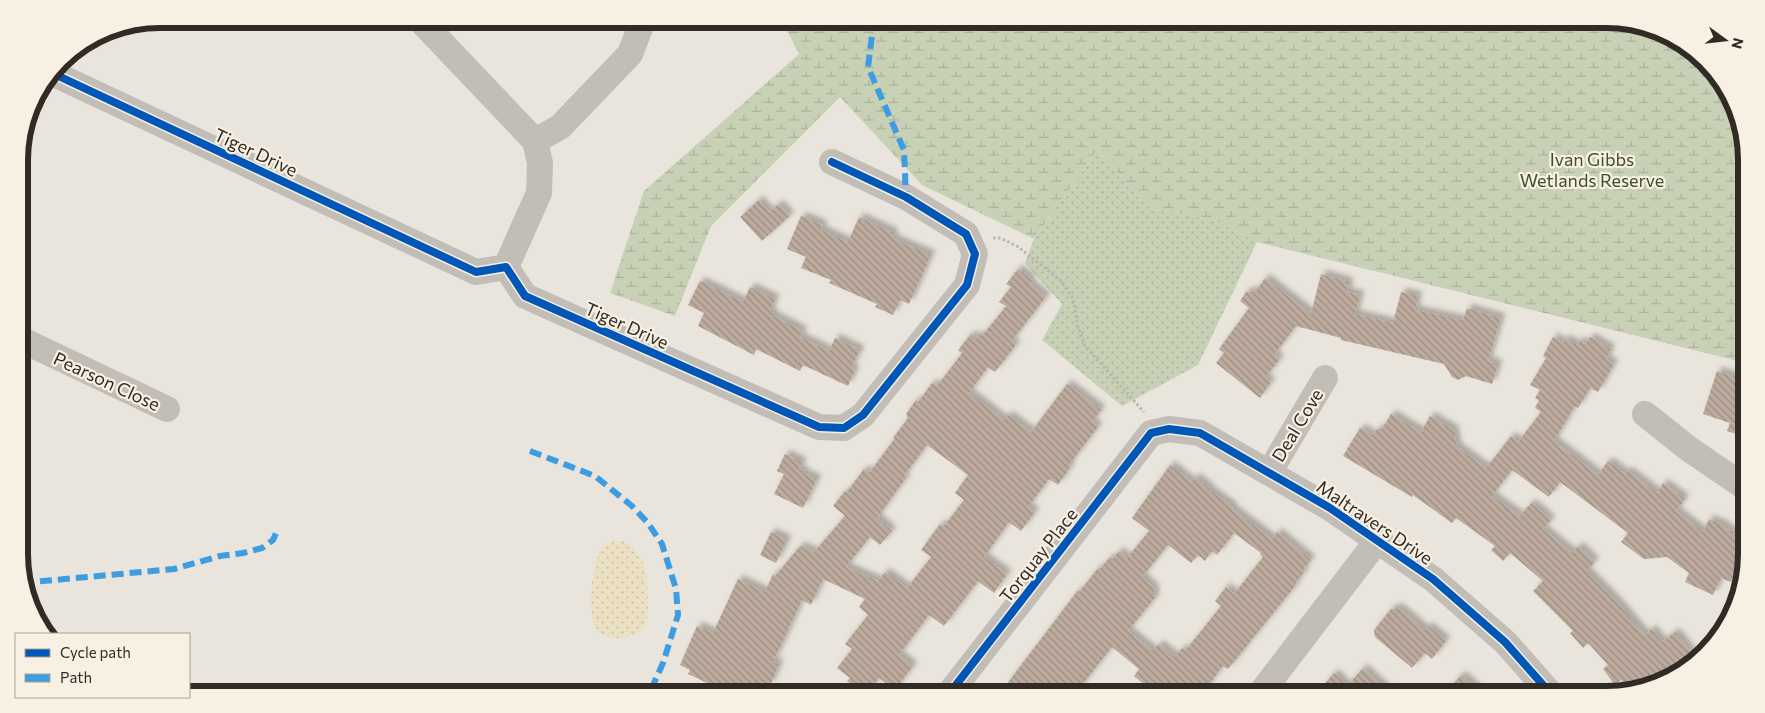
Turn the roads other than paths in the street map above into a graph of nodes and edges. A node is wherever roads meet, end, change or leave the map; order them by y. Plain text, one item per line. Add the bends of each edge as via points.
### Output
1 (427, 28) edge
2 (640, 28) edge
3 (58, 76) edge
4 (535, 141) junction
5 (832, 162) dead end
6 (506, 267) junction
7 (28, 343) edge
8 (1325, 378) dead end
9 (167, 409) dead end
10 (1645, 414) dead end
11 (1151, 433) joint
12 (1269, 473) junction
13 (1738, 483) edge
14 (1377, 541) junction
15 (956, 685) edge
16 (1267, 685) edge
17 (1543, 685) edge

1 - 4 street
2 - 4 street via 630,54 560,127
3 - 6 street, Tiger Drive via 476,272
4 - 6 street via 540,163 539,193
5 - 6 street, Tiger Drive via 906,197 966,234 975,254 967,285 864,416 844,428 819,427 525,296
7 - 9 street, Pearson Close
8 - 12 street, Deal Cove
10 - 13 street
11 - 12 street, Maltravers Drive via 1170,429 1200,432
11 - 15 street, Torquay Place
12 - 14 street, Maltravers Drive via 1330,508
14 - 16 street
14 - 17 street, Maltravers Drive via 1433,579 1505,642

